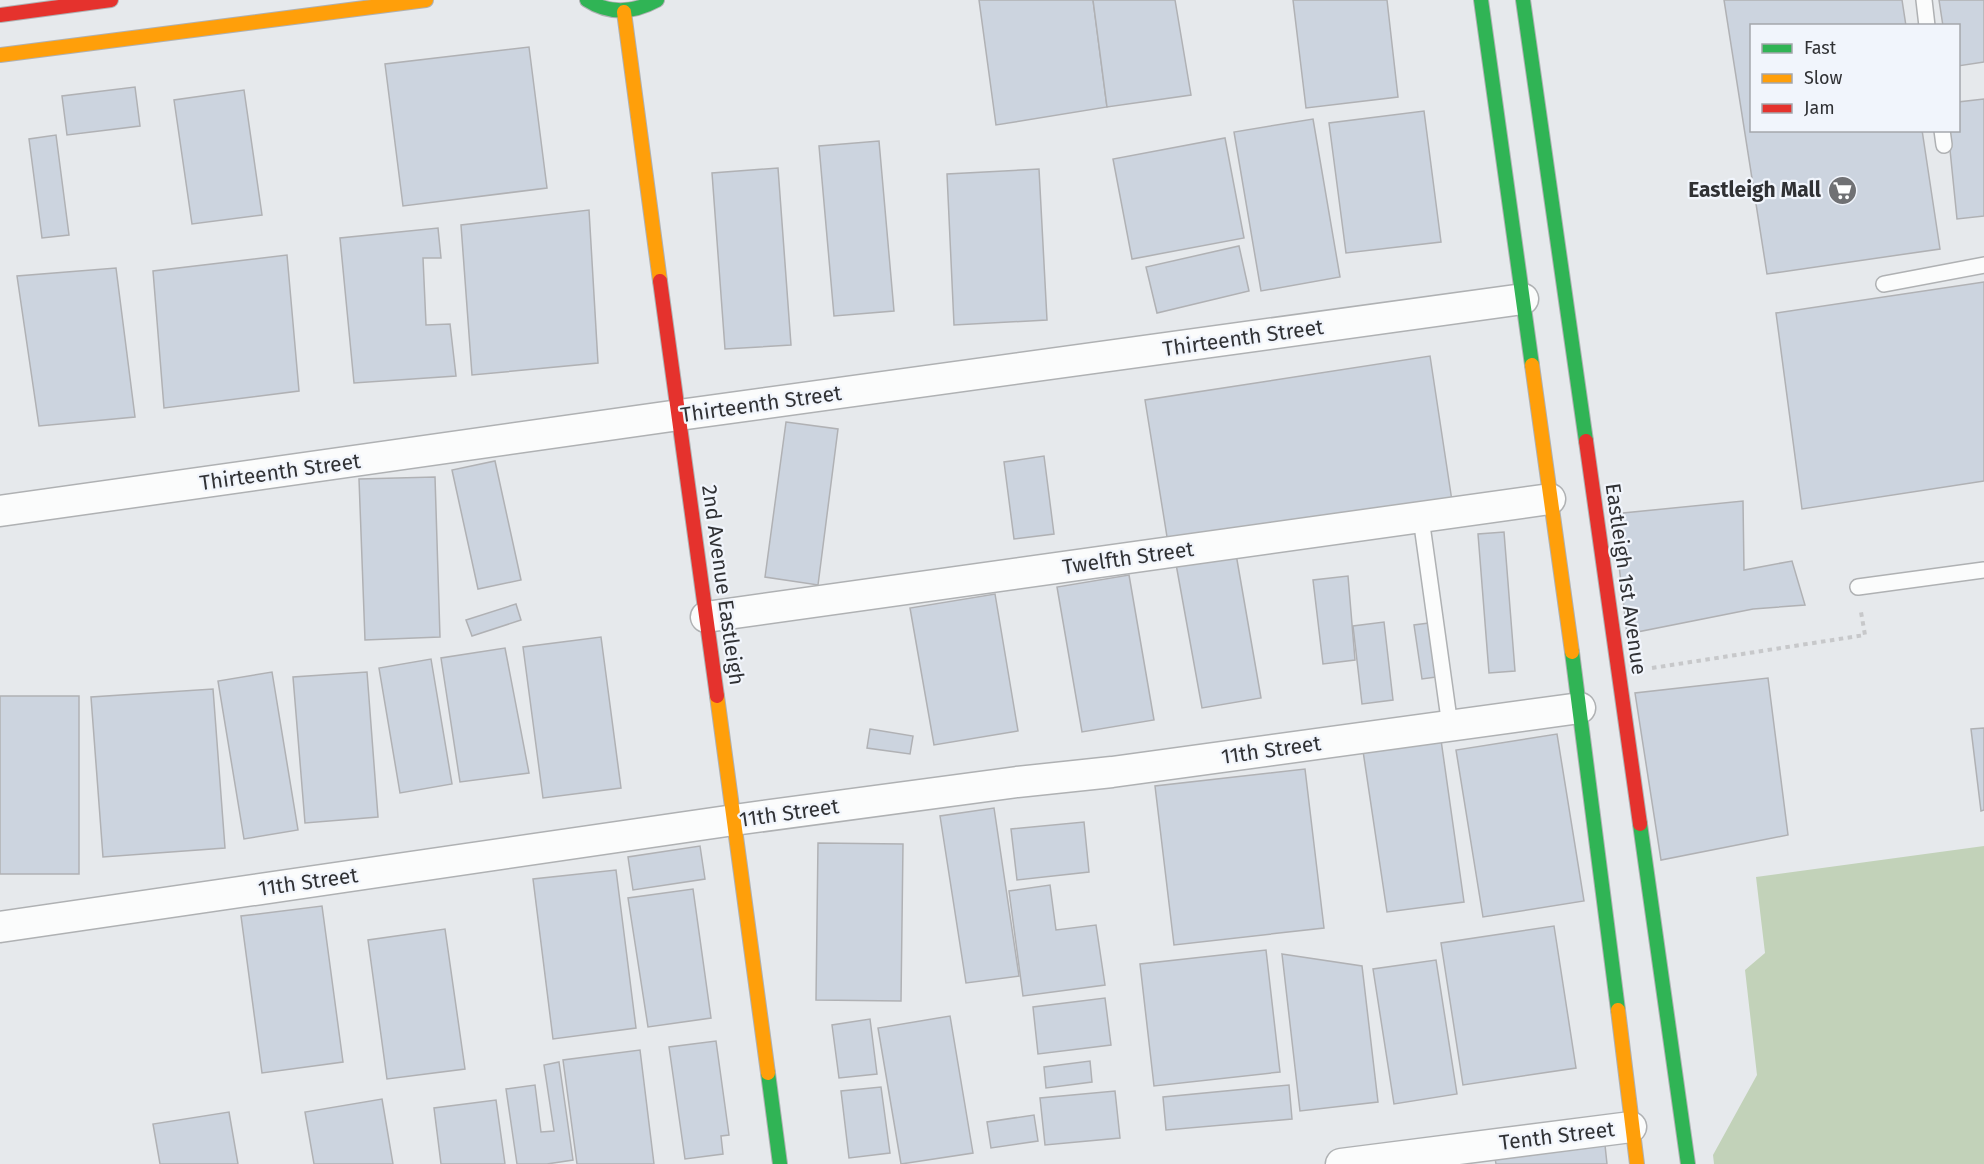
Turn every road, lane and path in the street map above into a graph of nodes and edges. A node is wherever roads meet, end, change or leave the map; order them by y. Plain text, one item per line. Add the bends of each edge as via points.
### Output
1 (111, 0) edge
2 (426, 0) edge
3 (587, 0) edge
4 (657, 0) edge
5 (1481, 0) edge
6 (1523, 0) edge
7 (1924, 0) edge
8 (624, 12) junction
9 (0, 15) edge
10 (1927, 24) edge
11 (0, 55) edge
12 (1984, 265) edge
13 (1884, 284) dead end
14 (1523, 299) junction
15 (679, 415) junction
16 (1550, 500) junction
17 (0, 512) edge
18 (1421, 518) junction
19 (1984, 570) edge
20 (1858, 586) joint
21 (706, 617) junction
22 (1618, 673) junction
23 (1580, 708) junction
24 (1450, 726) junction
25 (734, 820) junction
26 (0, 927) edge
27 (1631, 1127) junction
28 (780, 1164) edge
29 (1341, 1164) edge
30 (1637, 1164) edge
31 (1688, 1164) edge

1 - 9 main road
2 - 11 main road
3 - 8 main road via 608,10
4 - 8 main road via 644,8
5 - 14 main road
6 - 22 main road, Eastleigh 1st Avenue
7 - 10 lane
8 - 15 main road, 2nd Avenue Eastleigh
12 - 13 lane
14 - 15 street, Thirteenth Street
14 - 16 main road
15 - 17 street, Thirteenth Street
15 - 21 main road, 2nd Avenue Eastleigh
16 - 18 street, Twelfth Street
16 - 23 main road
18 - 21 street, Twelfth Street
18 - 24 lane
19 - 20 lane
20 - 22 path via 1865,635
21 - 25 main road, 2nd Avenue Eastleigh
22 - 31 main road, Eastleigh 1st Avenue
23 - 24 street, 11th Street
23 - 27 main road
24 - 25 street, 11th Street
25 - 26 street, 11th Street
25 - 28 main road, 2nd Avenue Eastleigh
27 - 29 street, Tenth Street
27 - 30 main road

